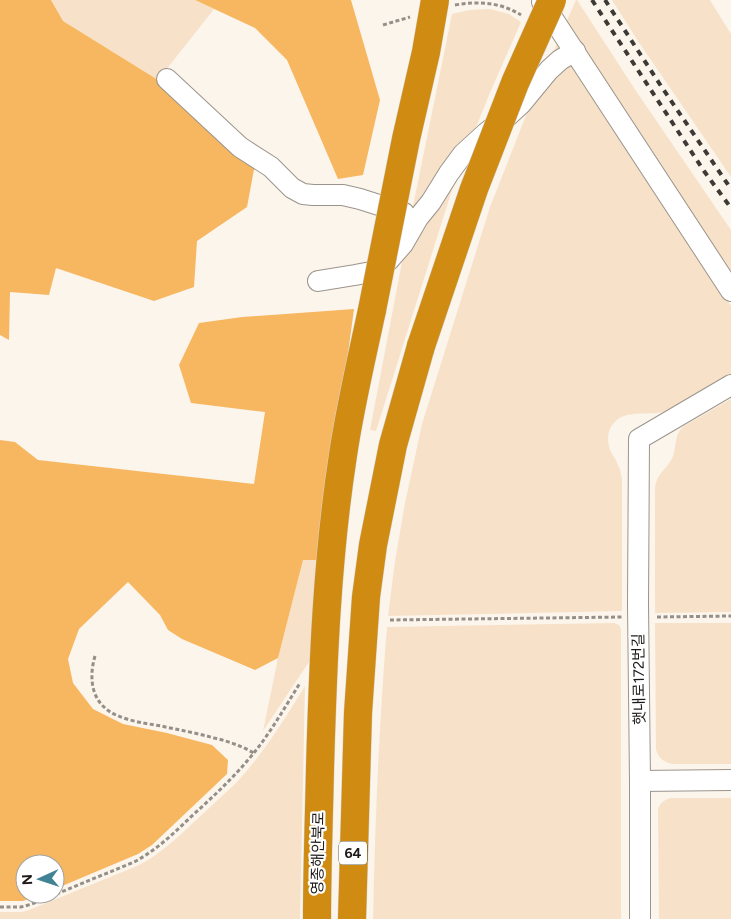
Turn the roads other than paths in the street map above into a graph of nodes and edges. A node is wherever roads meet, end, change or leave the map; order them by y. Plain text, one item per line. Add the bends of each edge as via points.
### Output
1 (541, 0) edge
2 (552, 0) edge
3 (444, 3) edge
4 (575, 51) junction
5 (167, 80) dead end
6 (418, 218) junction
7 (318, 280) dead end
8 (731, 291) edge
9 (731, 386) edge
10 (640, 780) junction
11 (731, 780) edge
12 (317, 919) edge
13 (352, 919) edge
14 (640, 919) edge

1 - 4 street
2 - 13 highway, 64, bridge via 515,83 474,189 421,346 393,446 366,597 358,713
3 - 12 highway, 영종해안북로 / 64, bridge via 426,52 406,139 343,453 323,655
4 - 6 street via 549,70 521,104 463,154
4 - 8 street
5 - 6 street via 240,147 271,167 292,188 303,194 360,199
6 - 7 street via 403,244 389,260 371,272
9 - 10 street, 햇내로172번길 via 639,438
10 - 11 street
10 - 14 street, 햇내로172번길

